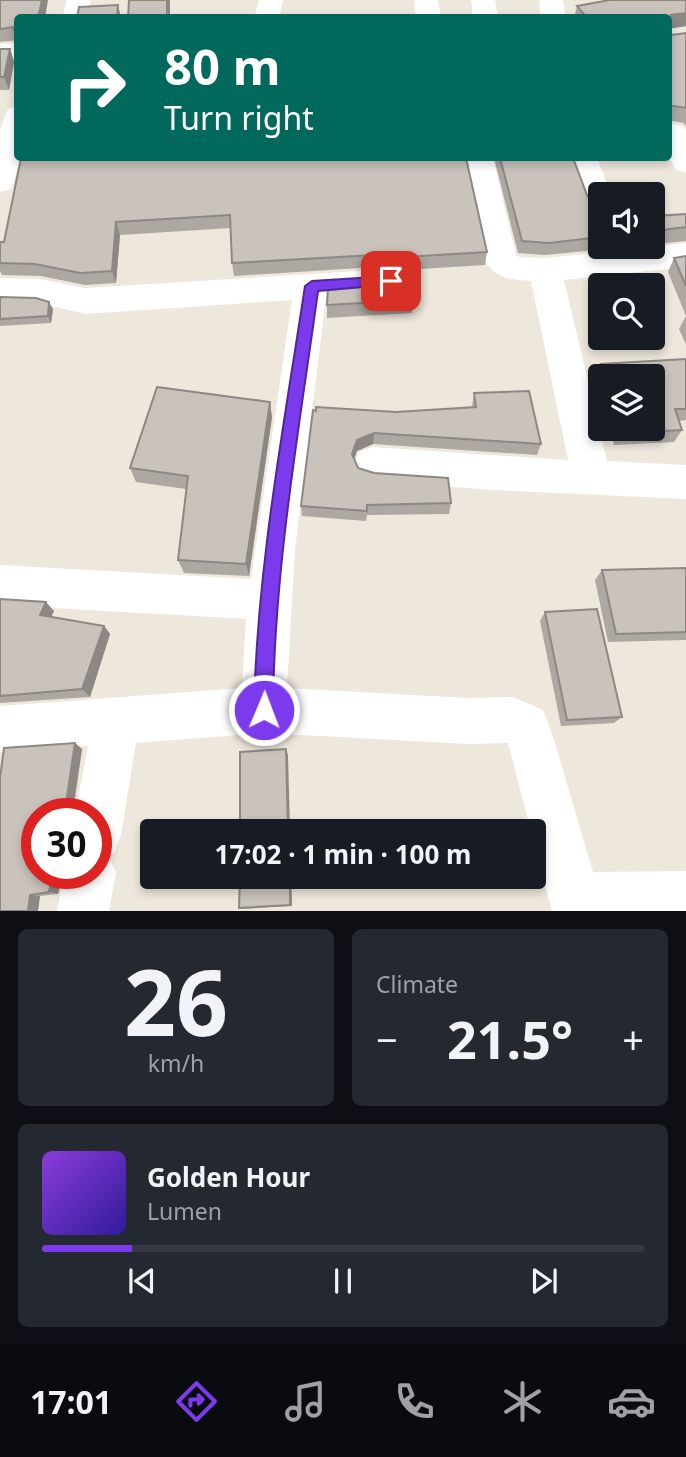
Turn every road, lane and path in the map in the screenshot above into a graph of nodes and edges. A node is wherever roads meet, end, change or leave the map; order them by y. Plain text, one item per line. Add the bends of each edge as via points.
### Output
1 (12, 129) edge
2 (676, 132) edge
3 (479, 161) edge
4 (583, 161) edge
5 (686, 163) edge
6 (0, 182) edge
7 (591, 182) edge
8 (665, 255) edge
9 (686, 255) edge
10 (595, 259) edge
11 (545, 270) junction
12 (391, 281) edge
13 (312, 286) junction
14 (0, 290) edge
15 (373, 464) dead end
16 (591, 478) junction
17 (686, 482) edge
18 (0, 585) edge
19 (269, 600) junction
20 (264, 710) junction
21 (116, 720) junction
22 (0, 729) edge
23 (102, 798) edge
24 (87, 889) edge
25 (686, 897) edge
26 (576, 904) edge
27 (83, 911) edge

1 - 6 street
2 - 5 street
3 - 11 street via 501,261 512,268
4 - 7 street
8 - 9 street
10 - 11 street
11 - 16 street
12 - 13 street
13 - 14 street via 85,301 40,291
13 - 19 street
15 - 16 street
16 - 17 street
18 - 19 street
19 - 20 street
20 - 21 street
20 - 26 street via 521,723 529,733
21 - 22 street
21 - 23 street
24 - 27 street
25 - 26 street

